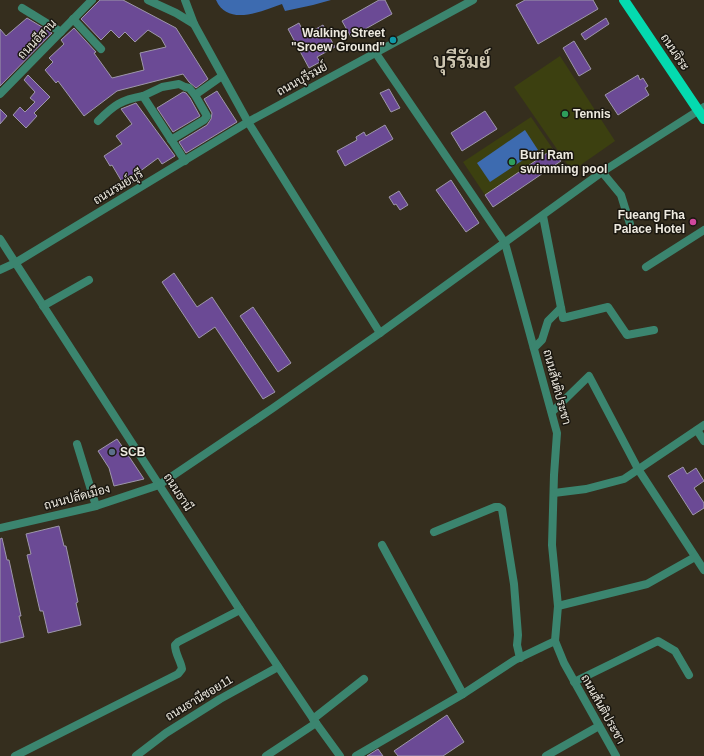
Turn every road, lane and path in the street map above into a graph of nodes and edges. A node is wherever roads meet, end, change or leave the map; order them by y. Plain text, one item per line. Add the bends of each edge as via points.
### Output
1 (92, 0) edge
2 (148, 0) edge
3 (184, 0) edge
4 (473, 0) edge
5 (624, 0) edge
6 (22, 8) dead end
7 (73, 20) junction
8 (194, 24) junction
9 (61, 32) junction
10 (101, 49) dead end
11 (375, 52) junction
12 (222, 76) junction
13 (0, 94) edge
14 (195, 94) junction
15 (143, 96) junction
16 (701, 108) edge
17 (704, 119) edge
18 (98, 121) dead end
19 (248, 122) junction
20 (171, 140) junction
21 (185, 161) junction
22 (602, 172) junction
23 (543, 216) junction
24 (630, 224) dead end
25 (704, 230) edge
26 (0, 240) edge
27 (505, 243) junction
28 (15, 263) junction
29 (646, 267) dead end
30 (0, 270) edge
31 (90, 280) dead end
32 (43, 306) junction
33 (561, 308) junction
34 (654, 330) dead end
35 (380, 332) junction
36 (534, 348) junction
37 (552, 412) junction
38 (704, 425) edge
39 (697, 430) junction
40 (704, 441) edge
41 (77, 444) dead end
42 (638, 468) junction
43 (159, 485) junction
44 (554, 493) junction
45 (96, 506) junction
46 (0, 528) edge
47 (434, 532) dead end
48 (382, 545) dead end
49 (696, 557) junction
50 (704, 570) edge
51 (558, 606) junction
52 (240, 610) junction
53 (555, 641) junction
54 (520, 658) junction
55 (278, 666) junction
56 (689, 676) dead end
57 (364, 679) dead end
58 (574, 682) junction
59 (463, 694) junction
60 (314, 721) junction
61 (599, 726) junction
62 (15, 756) edge
63 (136, 756) edge
64 (266, 756) edge
65 (340, 756) edge
66 (356, 756) edge
67 (546, 756) edge
68 (616, 756) edge

1 - 7 street, ถนนอีสาน
2 - 8 street
3 - 8 street
4 - 11 street, ถนนบุรีรมย์
5 - 16 main road, ถนนจิระ
6 - 9 street
7 - 9 street, ถนนอีสาน
7 - 10 street
8 - 12 street
9 - 13 street, ถนนอีสาน
11 - 19 street, ถนนบุรีรมย์
11 - 27 street, ถนนสันติประชา
12 - 14 street
12 - 19 street
14 - 15 street via 179,84 162,87
14 - 20 street via 208,116
15 - 18 street via 112,107
15 - 20 street
16 - 17 main road, ถนนจิระ
16 - 22 street, ถนนปลัดเมือง
19 - 21 street, ถนนรมย์บุรี
19 - 35 street
20 - 21 street
21 - 28 street, ถนนรมย์บุรี
22 - 23 street, ถนนปลัดเมือง
22 - 24 street via 621,195
23 - 27 street, ถนนปลัดเมือง
23 - 33 street
25 - 29 street
26 - 28 street, ถนนธานี
27 - 35 street, ถนนปลัดเมือง
27 - 36 street, ถนนสันติประชา
28 - 30 street, ถนนรมย์บุรี
28 - 32 street, ถนนธานี
31 - 32 street
32 - 43 street, ถนนธานี
33 - 34 street via 563,318 608,307 627,335
33 - 36 street via 548,321 542,340
35 - 43 street, ถนนปลัดเมือง
36 - 37 street, ถนนสันติประชา
37 - 42 street via 589,376
37 - 44 street, ถนนสันติประชา via 557,433
38 - 39 street
39 - 40 street
39 - 42 street
41 - 45 street
42 - 44 street via 624,479 586,489
42 - 49 street
43 - 45 street, ถนนปลัดเมือง
43 - 52 street, ถนนธานี
44 - 51 street, ถนนสันติประชา via 552,544
45 - 46 street, ถนนปลัดเมือง
47 - 54 street via 500,506 514,584 517,646
48 - 59 street
49 - 50 street
49 - 51 street via 647,584
51 - 53 street, ถนนสันติประชา
52 - 55 street, ถนนธานี
52 - 62 street via 175,645 182,670 178,674
53 - 54 street
53 - 58 street, ถนนสันติประชา
54 - 59 street
55 - 60 street, ถนนธานี
55 - 63 street, ถนนธานีซอย11 via 166,733
56 - 58 street via 675,651 658,641
57 - 60 street
58 - 61 street, ถนนสันติประชา
59 - 66 street
60 - 64 street
60 - 65 street, ถนนธานี
61 - 67 street
61 - 68 street, ถนนสันติประชา

